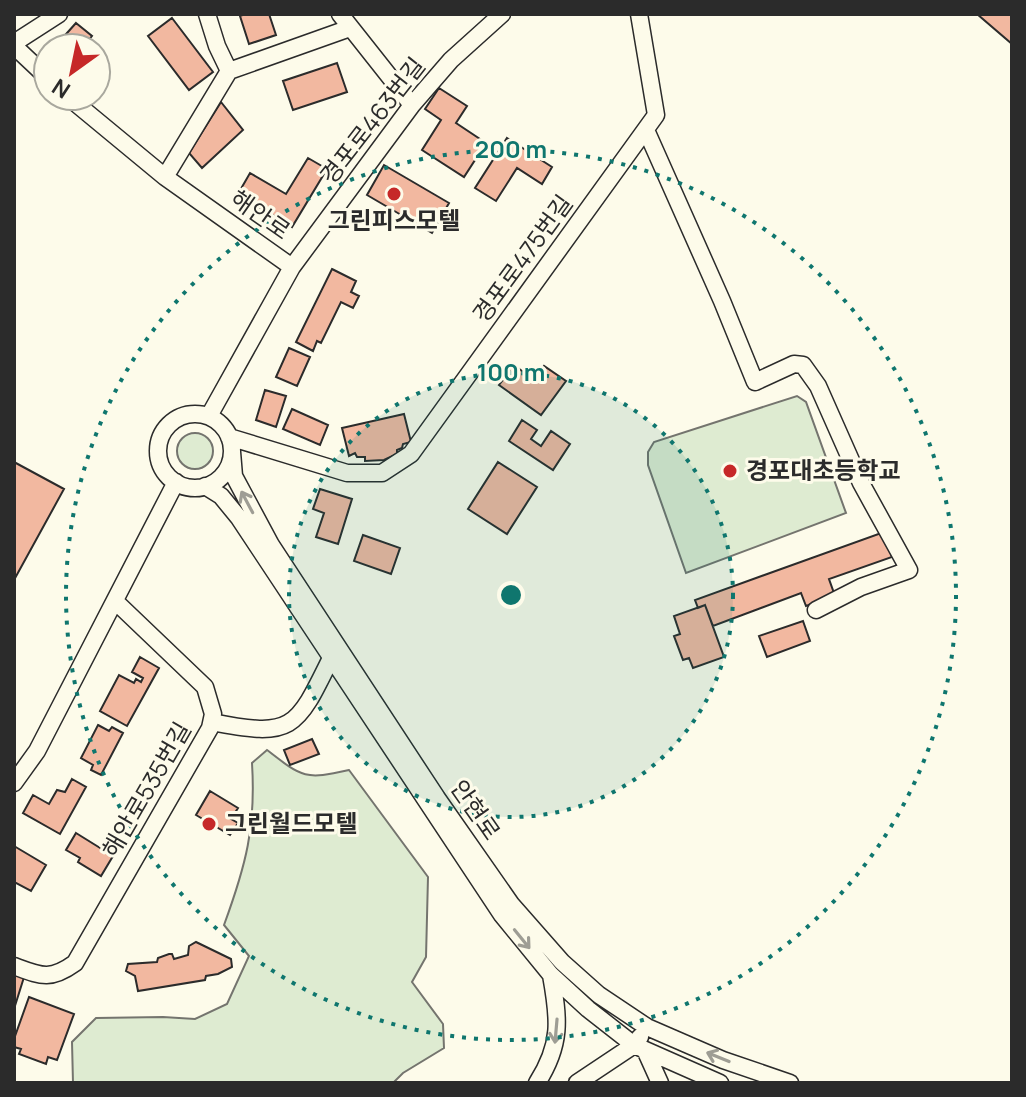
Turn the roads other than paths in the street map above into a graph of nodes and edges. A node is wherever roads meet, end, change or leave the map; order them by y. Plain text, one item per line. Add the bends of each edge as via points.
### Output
1 (59, 14) edge
2 (207, 14) edge
3 (639, 14) edge
4 (496, 16) edge
5 (345, 21) edge
6 (14, 45) edge
7 (32, 62) edge
8 (229, 71) junction
9 (412, 105) junction
10 (86, 112) edge
11 (646, 130) junction
12 (165, 177) junction
13 (292, 267) junction
14 (209, 416) junction
15 (231, 444) junction
16 (176, 482) junction
17 (205, 486) junction
18 (115, 601) junction
19 (816, 610) dead end
20 (331, 658) junction
21 (212, 722) junction
22 (14, 783) edge
23 (14, 966) edge
24 (551, 975) junction
25 (647, 1027) junction
26 (640, 1048) junction
27 (537, 1083) edge
28 (577, 1083) edge
29 (660, 1083) edge
30 (720, 1083) edge
31 (790, 1083) edge

1 - 6 street
2 - 8 street
3 - 11 street, 경포로475번길 via 656,115
4 - 9 street, 경포로463번길
5 - 8 street
5 - 9 street
6 - 7 street
8 - 12 street
9 - 13 street, 경포로463번길
10 - 12 street, 해안로
11 - 15 street, 경포로475번길 via 411,454 382,473 347,473
11 - 19 street via 755,382 803,365 909,570
12 - 13 street, 해안로
13 - 14 street, 해안로
14 - 15 street
14 - 16 street via 185,415 165,429 161,464
15 - 17 street via 224,473
25 -> 15 street, 안현로 via 562,962 511,904 271,545 234,476
16 - 17 street
16 - 18 street
17 - 20 street, 안현로 via 239,518
18 - 21 street, 해안로535번길 via 205,687
18 - 22 street via 37,751
20 - 21 street via 301,713 288,726 254,731
20 -> 24 street, 안현로 via 502,915
21 - 23 street, 해안로535번길 via 75,963 45,977
24 - 26 street, 안현로
24 -> 27 street via 558,1034
25 - 26 street
31 -> 25 street, 안현로
26 - 28 street
26 - 29 street
26 - 30 street, 안현로

